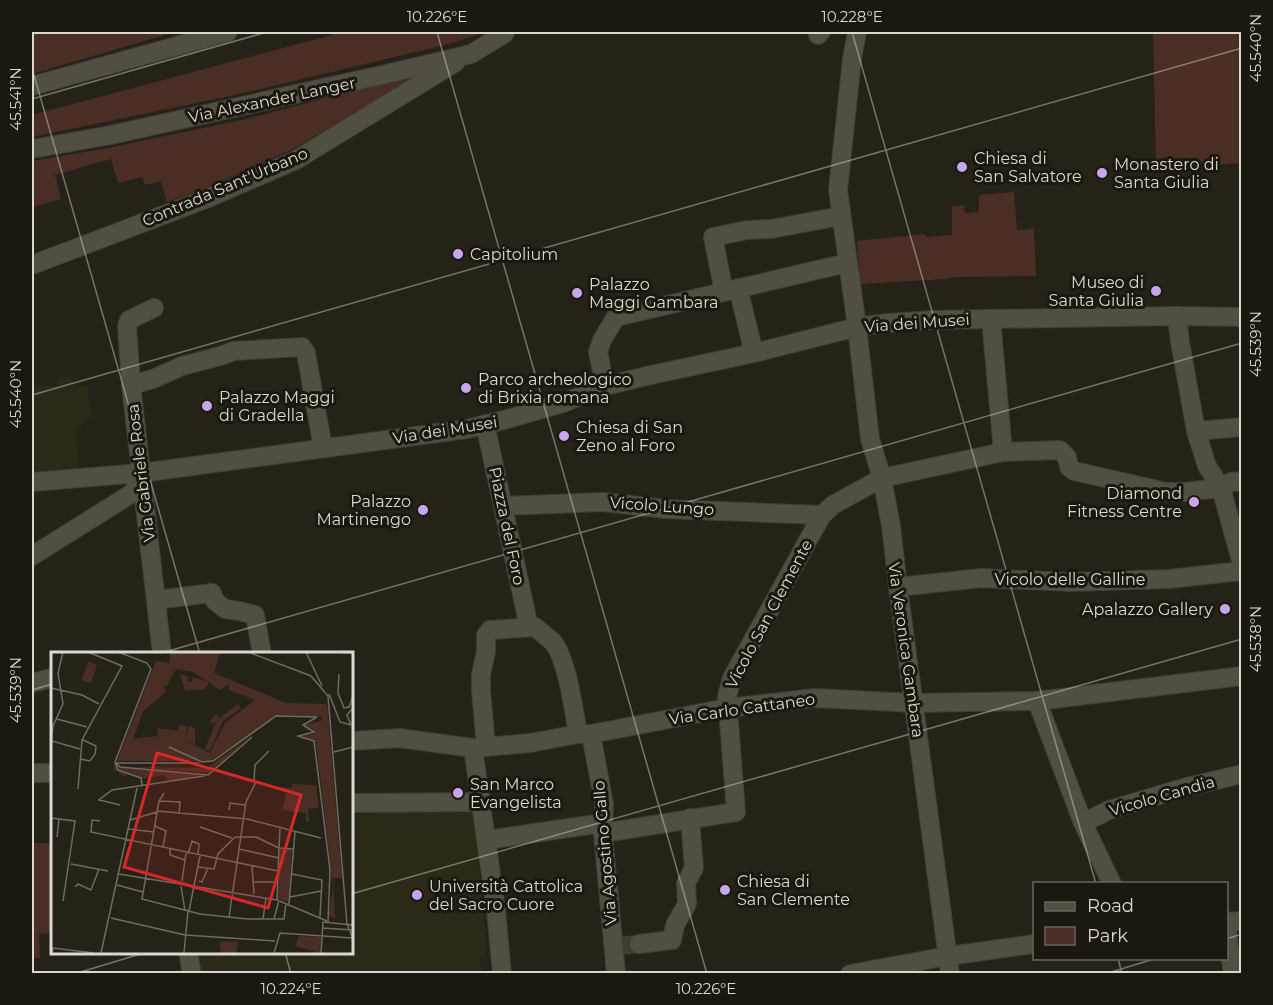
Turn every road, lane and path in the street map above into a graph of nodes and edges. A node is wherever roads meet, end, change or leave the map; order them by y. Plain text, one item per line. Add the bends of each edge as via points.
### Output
1 (228, 32) edge
2 (505, 32) edge
3 (856, 32) edge
4 (471, 54) junction
5 (32, 86) edge
6 (32, 149) edge
7 (841, 216) junction
8 (847, 263) junction
9 (32, 265) edge
10 (728, 291) junction
11 (154, 308) dead end
12 (1177, 316) junction
13 (1242, 317) edge
14 (991, 319) junction
15 (857, 327) junction
16 (754, 353) junction
17 (131, 385) junction
18 (605, 386) junction
19 (485, 424) junction
20 (1242, 427) edge
21 (1196, 431) junction
22 (323, 448) junction
23 (1003, 452) junction
24 (141, 473) junction
25 (882, 478) junction
26 (1242, 481) edge
27 (32, 482) edge
28 (1221, 488) junction
29 (503, 506) junction
30 (822, 515) junction
31 (32, 556) edge
32 (1242, 564) edge
33 (1242, 571) edge
34 (898, 587) junction
35 (156, 600) junction
36 (529, 627) junction
37 (159, 652) edge
38 (262, 652) edge
39 (1242, 676) edge
40 (51, 678) edge
41 (32, 683) edge
42 (1037, 701) junction
43 (727, 702) junction
44 (914, 703) junction
45 (585, 734) junction
46 (352, 741) edge
47 (480, 747) junction
48 (32, 773) edge
49 (51, 773) edge
50 (1242, 774) edge
51 (482, 802) junction
52 (352, 803) edge
53 (690, 818) junction
54 (1083, 823) junction
55 (603, 828) junction
56 (487, 840) junction
57 (1111, 882) edge
58 (1228, 932) edge
59 (639, 944) tunnel mouth
60 (1033, 944) edge
61 (188, 954) edge
62 (949, 965) edge
63 (192, 974) edge
64 (502, 974) edge
65 (616, 974) edge
66 (850, 974) edge
67 (1233, 974) edge

1 - 5 street
2 - 4 street, Via Alexander Langer
3 - 7 street, Via Veronica Gambara via 838,190
4 - 6 street, Via Alexander Langer via 111,135
4 - 9 street, Contrada Sant'Urbano via 296,160
7 - 8 street, Via Veronica Gambara
7 - 10 street via 712,237
8 - 10 street
8 - 15 street, Via Veronica Gambara
10 - 16 street
10 - 18 street via 616,317 598,352
11 - 17 street, Via Gabriele Rosa via 127,323
12 - 13 street, Via dei Musei
12 - 14 street, Via dei Musei
12 - 21 street
14 - 15 street, Via dei Musei
14 - 23 street, Via dei Musei
15 - 16 street, Via dei Musei
15 - 25 street, Via Veronica Gambara via 870,439
16 - 18 street, Via dei Musei
17 - 22 street via 234,351 302,347
17 - 24 street, Via Gabriele Rosa
18 - 19 street, Via dei Musei via 563,403
19 - 22 street, Via dei Musei
19 - 29 street, Piazza del Foro
20 - 21 street
21 - 28 street via 1207,466
22 - 24 street, Via dei Musei
23 - 25 street, Vicolo San Clemente
23 - 28 street, Vicolo San Clemente via 1060,450 1074,471 1166,492
24 - 27 street, Via dei Musei
24 - 31 street via 134,492
24 - 35 street, Via Gabriele Rosa
25 - 30 street, Vicolo San Clemente
25 - 34 street, Via Veronica Gambara
26 - 28 street
28 - 32 street
29 - 30 street, Vicolo Lungo via 603,502 666,509
29 - 36 street, Piazza del Foro
30 - 43 street, Vicolo San Clemente via 732,678
33 - 34 street, Vicolo delle Galline via 1168,579 1070,582 981,578
34 - 44 street, Via Veronica Gambara
35 - 37 street, Via Gabriele Rosa
35 - 38 street via 212,593 225,609 255,615
36 - 45 street, Via Agostino Gallo via 535,627 558,651
36 - 47 street via 490,630 486,635
39 - 42 street, Via Carlo Cattaneo
40 - 41 street
42 - 44 street, Via Carlo Cattaneo
42 - 54 street
43 - 44 street, Via Carlo Cattaneo via 815,698
43 - 45 street, Via Carlo Cattaneo
43 - 53 street, Vicolo San Clemente via 736,812
44 - 62 street, Via Veronica Gambara
45 - 47 street, Via Carlo Cattaneo
45 - 55 street, Via Agostino Gallo via 604,804
46 - 47 street, Via Carlo Cattaneo via 399,738
47 - 51 street
48 - 49 street
50 - 54 street, Vicolo Candia via 1109,810
51 - 52 street
51 - 56 street
53 - 55 street, Vicolo San Clemente
53 - 59 street via 694,868 686,883 687,904 672,940
54 - 57 street
55 - 56 street, Vicolo San Clemente
55 - 65 street, Via Agostino Gallo
56 - 64 street
58 - 67 street
60 - 62 street
61 - 63 street
62 - 66 street

